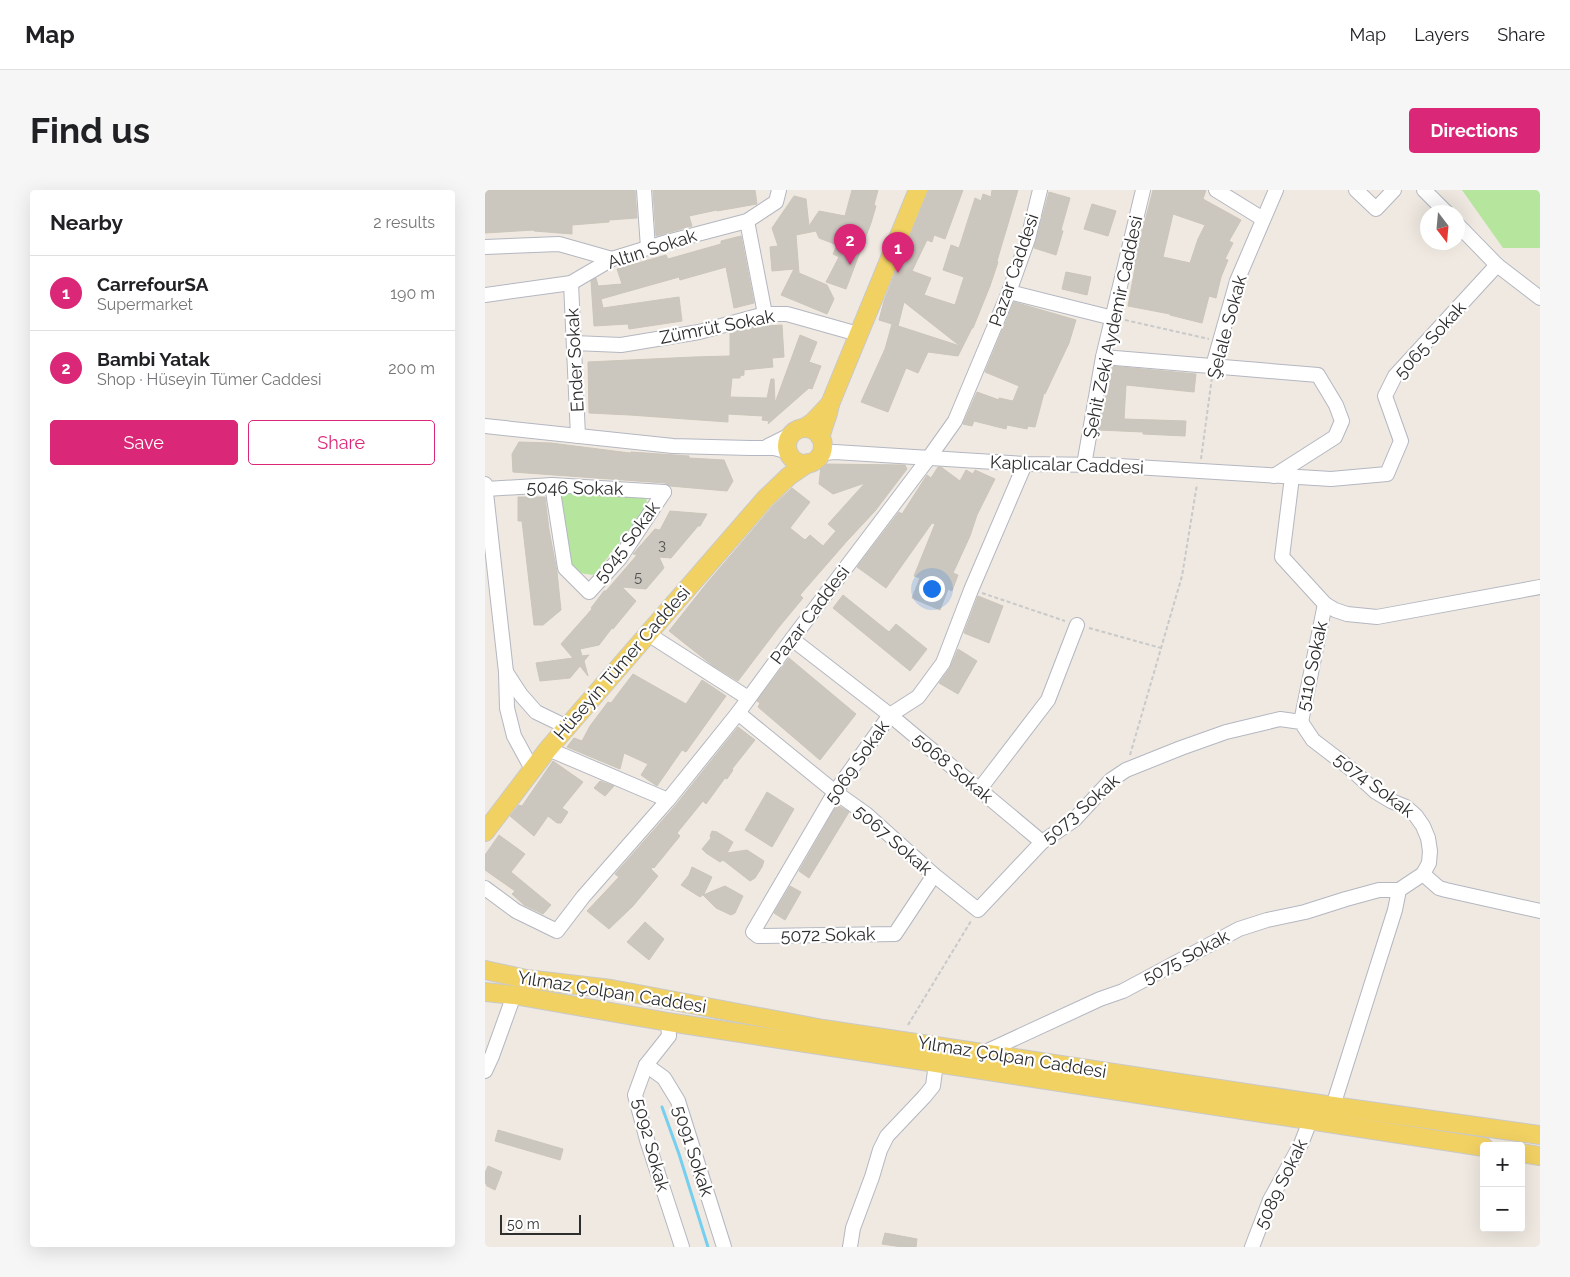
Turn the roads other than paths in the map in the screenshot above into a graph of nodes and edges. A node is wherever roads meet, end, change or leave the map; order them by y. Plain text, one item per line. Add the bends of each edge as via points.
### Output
1 (644, 190) edge
2 (779, 190) edge
3 (918, 190) edge
4 (1040, 190) edge
5 (1143, 190) edge
6 (1216, 190) edge
7 (1276, 190) edge
8 (1356, 190) edge
9 (1394, 190) edge
10 (1424, 190) edge
11 (1439, 205) edge
12 (1263, 219) junction
13 (747, 221) junction
14 (1465, 232) edge
15 (485, 247) edge
16 (648, 248) junction
17 (612, 259) junction
18 (1497, 265) junction
19 (571, 283) junction
20 (1009, 292) junction
21 (485, 295) edge
22 (1540, 298) edge
23 (765, 314) junction
24 (1113, 318) junction
25 (858, 334) junction
26 (574, 343) junction
27 (1103, 357) junction
28 (1213, 366) junction
29 (830, 404) junction
30 (485, 426) edge
31 (798, 431) junction
32 (578, 436) junction
33 (763, 448) junction
34 (817, 449) junction
35 (789, 452) junction
36 (928, 459) junction
37 (1025, 464) junction
38 (1084, 465) junction
39 (1274, 476) junction
40 (1292, 477) junction
41 (485, 484) edge
42 (552, 485) junction
43 (485, 489) edge
44 (664, 492) joint
45 (765, 499) junction
46 (491, 584) edge
47 (1540, 587) edge
48 (1325, 604) junction
49 (1077, 625) dead end
50 (648, 634) junction
51 (792, 639) junction
52 (506, 672) junction
53 (748, 698) junction
54 (738, 714) junction
55 (890, 715) junction
56 (1301, 722) junction
57 (567, 727) junction
58 (548, 749) junction
59 (532, 769) junction
60 (979, 790) junction
61 (835, 792) junction
62 (668, 800) junction
63 (485, 832) edge
64 (1042, 842) junction
65 (1423, 874) junction
66 (934, 875) junction
67 (485, 888) edge
68 (1399, 890) junction
69 (978, 910) joint
70 (1540, 911) edge
71 (753, 932) joint
72 (485, 970) edge
73 (485, 992) edge
74 (515, 995) junction
75 (668, 1022) junction
76 (983, 1053) junction
77 (936, 1063) junction
78 (646, 1065) junction
79 (485, 1071) edge
80 (1333, 1106) junction
81 (1310, 1121) junction
82 (1540, 1135) edge
83 (1480, 1146) edge
84 (1525, 1154) edge
85 (1540, 1156) edge
86 (682, 1247) edge
87 (724, 1247) edge
88 (850, 1247) edge
89 (1252, 1247) edge

1 - 16 street
2 - 13 street, Altın Sokak via 776,202
3 - 25 main road
4 - 20 street, Pazar Caddesi via 1028,239
5 - 24 street, Şehit Zeki Aydemir Caddesi
6 - 12 street
7 - 12 street, Şelale Sokak
8 - 9 street via 1376,209
10 - 11 street
12 - 28 street, Şelale Sokak via 1237,281
13 - 16 street, Altın Sokak
13 - 23 street
14 - 18 street
15 - 17 street via 559,244
16 - 17 street, Altın Sokak
17 - 19 street, Altın Sokak
18 - 22 street
18 - 40 street, 5065 Sokak via 1395,376 1385,396 1401,441 1387,474 1331,479
19 - 21 street, Altın Sokak
19 - 26 street, Ender Sokak
20 - 24 street
20 - 36 street, Pazar Caddesi via 955,422
23 - 25 street, Zümrüt Sokak via 787,314
23 - 26 street, Zümrüt Sokak via 699,332 621,345
24 - 27 street, Şehit Zeki Aydemir Caddesi
25 - 29 main road
26 - 32 street, Ender Sokak
27 - 28 street
27 - 38 street, Şehit Zeki Aydemir Caddesi
28 - 39 street via 1317,375 1336,405 1342,421 1335,436
29 - 31 main road via 813,422
29 - 34 main road
30 - 32 street
31 - 33 street
31 - 34 main road via 815,431
31 - 35 main road, Hüseyin Tümer Caddesi via 788,443
32 - 33 street via 673,446
33 - 35 street
34 - 35 main road via 799,462
34 - 36 street, Kaplıcalar Caddesi via 825,453
34 - 45 main road, Hüseyin Tümer Caddesi
35 - 45 main road, Hüseyin Tümer Caddesi
36 - 37 street, Kaplıcalar Caddesi
36 - 51 street, Pazar Caddesi
37 - 38 street, Kaplıcalar Caddesi
37 - 55 street, 5069 Sokak via 943,663 918,697
38 - 39 street, Kaplıcalar Caddesi
39 - 40 street, Kaplıcalar Caddesi
40 - 48 street, 5110 Sokak via 1282,557
41 - 43 street
42 - 43 street, 5046 Sokak
42 - 44 street, 5046 Sokak
42 - 44 street, 5045 Sokak via 565,568 589,592 620,558
43 - 46 street
45 - 50 main road, Hüseyin Tümer Caddesi
46 - 52 street
47 - 48 street via 1377,617 1347,614
48 - 56 street, 5110 Sokak
49 - 60 street via 1048,700
50 - 53 street
50 - 57 main road, Hüseyin Tümer Caddesi
51 - 53 street, Pazar Caddesi
51 - 55 street, 5068 Sokak
52 - 57 street via 536,712
52 - 59 street via 507,708 514,736
53 - 54 street, Pazar Caddesi
54 - 61 street, 5067 Sokak
54 - 62 street, Pazar Caddesi
55 - 60 street, 5068 Sokak
55 - 61 street, 5069 Sokak
56 - 64 street, 5073 Sokak via 1280,719 1226,732 1126,770 1111,780 1073,820
56 - 65 street, 5074 Sokak via 1313,740 1376,792 1416,816 1428,838 1430,851 1429,864
57 - 58 main road, Hüseyin Tümer Caddesi
58 - 59 main road, Hüseyin Tümer Caddesi
58 - 62 street
59 - 63 main road, Hüseyin Tümer Caddesi
60 - 64 street, 5068 Sokak
61 - 66 street, 5067 Sokak via 867,814
61 - 71 street, 5069 Sokak
62 - 67 street, Pazar Caddesi via 583,896 557,931 516,911
64 - 69 street, 5073 Sokak
65 - 68 street
65 - 70 street via 1439,888
66 - 69 street, 5067 Sokak
66 - 71 street, 5072 Sokak via 895,934 758,936
68 - 76 street, 5075 Sokak via 1379,890 1239,929 1123,991
68 - 80 street
72 - 76 main road, Yılmaz Çolpan Caddesi via 526,979 611,989 823,1029
73 - 74 main road, Yılmaz Çolpan Caddesi
74 - 75 main road, Yılmaz Çolpan Caddesi
74 - 79 street
75 - 77 main road, Yılmaz Çolpan Caddesi
75 - 78 street, 5092 Sokak via 669,1036
76 - 80 main road, Yılmaz Çolpan Caddesi
77 - 81 main road, Yılmaz Çolpan Caddesi
77 - 88 street via 933,1086 887,1136 880,1150 853,1228
78 - 86 street, 5092 Sokak via 635,1095
78 - 87 street, 5091 Sokak via 664,1078 678,1101
80 - 82 main road, Yılmaz Çolpan Caddesi
81 - 83 main road, Yılmaz Çolpan Caddesi
81 - 89 street, 5089 Sokak via 1270,1200
84 - 85 main road

